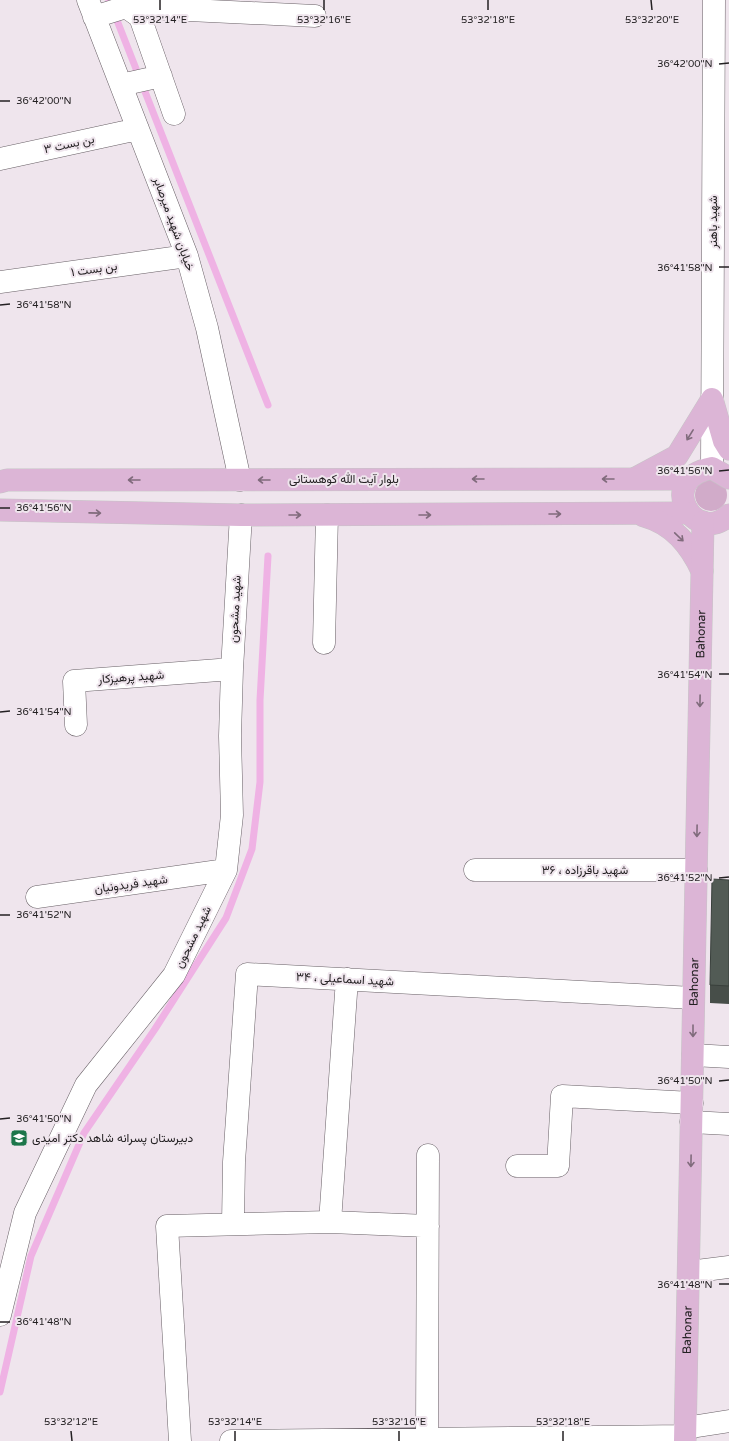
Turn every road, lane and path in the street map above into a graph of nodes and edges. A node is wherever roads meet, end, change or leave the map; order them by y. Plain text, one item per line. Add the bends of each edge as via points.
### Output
1 (714, 0) edge
2 (125, 3) edge
3 (91, 8) edge
4 (315, 16) dead end
5 (161, 76) junction
6 (121, 85) junction
7 (174, 114) dead end
8 (138, 129) junction
9 (0, 159) edge
10 (188, 256) junction
11 (0, 282) edge
12 (712, 399) junction
13 (729, 449) edge
14 (720, 473) edge
15 (634, 479) junction
16 (689, 479) junction
17 (240, 480) junction
18 (2, 484) edge
19 (2, 509) edge
20 (633, 513) junction
21 (241, 515) junction
22 (327, 515) junction
23 (729, 515) edge
24 (696, 518) junction
25 (702, 571) junction
26 (324, 643) dead end
27 (232, 669) junction
28 (76, 725) dead end
29 (226, 870) junction
30 (475, 870) dead end
31 (696, 870) junction
32 (37, 897) dead end
33 (347, 979) junction
34 (693, 998) junction
35 (693, 1055) junction
36 (729, 1057) edge
37 (692, 1112) junction
38 (729, 1124) edge
39 (428, 1155) dead end
40 (517, 1166) dead end
41 (330, 1222) junction
42 (233, 1223) junction
43 (428, 1226) junction
44 (729, 1267) edge
45 (689, 1272) junction
46 (0, 1315) edge
47 (729, 1422) edge
48 (685, 1435) edge
49 (427, 1438) junction
50 (180, 1441) edge
51 (231, 1441) edge

1 - 12 street, شهید باهنر
2 - 3 street
2 - 4 street
2 - 5 street via 140,17
3 - 6 street, خیابان شهید میرصابر
5 - 6 street
5 - 7 street
6 - 8 street, خیابان شهید میرصابر
8 - 9 street, بن بست ۳
8 - 10 street, خیابان شهید میرصابر
10 - 11 street, بن بست ۱
10 - 17 street, خیابان شهید میرصابر via 207,328
12 - 13 main road via 724,441
12 - 14 street, شهید باهنر
12 -> 15 main road via 677,456
14 - 16 main road via 697,472
15 - 16 main road, بلوار آیت الله کوهستانی
15 -> 17 main road, بلوار آیت الله کوهستانی
16 - 24 main road, Bahonar via 682,496 684,505
17 -> 18 main road, بلوار آیت الله کوهستانی
19 -> 21 main road
22 -> 20 main road
20 - 24 main road
20 -> 25 main road via 650,518 671,530 690,548
21 -> 22 main road
21 - 27 street, شهید مشحون
22 - 26 street
23 - 24 main road via 718,522
24 - 25 main road, Bahonar
25 -> 31 main road, Bahonar
27 - 28 street, شهید پرهیزکار via 74,681
27 - 29 street, شهید مشحون via 232,816
29 - 32 street, شهید فریدونیان
29 - 46 street, شهید مشحون via 174,975 86,1085 25,1213
30 - 31 street, شهید باقرزاده ، ۳۶
31 - 34 main road, Bahonar
33 - 34 street, شهید اسماعیلی ، ۳۴
33 - 41 street
33 - 42 street, شهید اسماعیلی ، ۳۴ via 247,974 234,1162
34 -> 35 main road, Bahonar
35 - 36 street
35 - 37 main road, Bahonar
37 - 38 street
37 - 40 street via 562,1096 558,1166
37 -> 45 main road, Bahonar
39 - 43 street
41 - 42 street
41 - 43 street
42 - 50 street via 167,1226
43 - 49 street
44 - 45 street
45 - 48 main road, Bahonar
47 - 48 street
48 - 49 street
49 - 51 street

